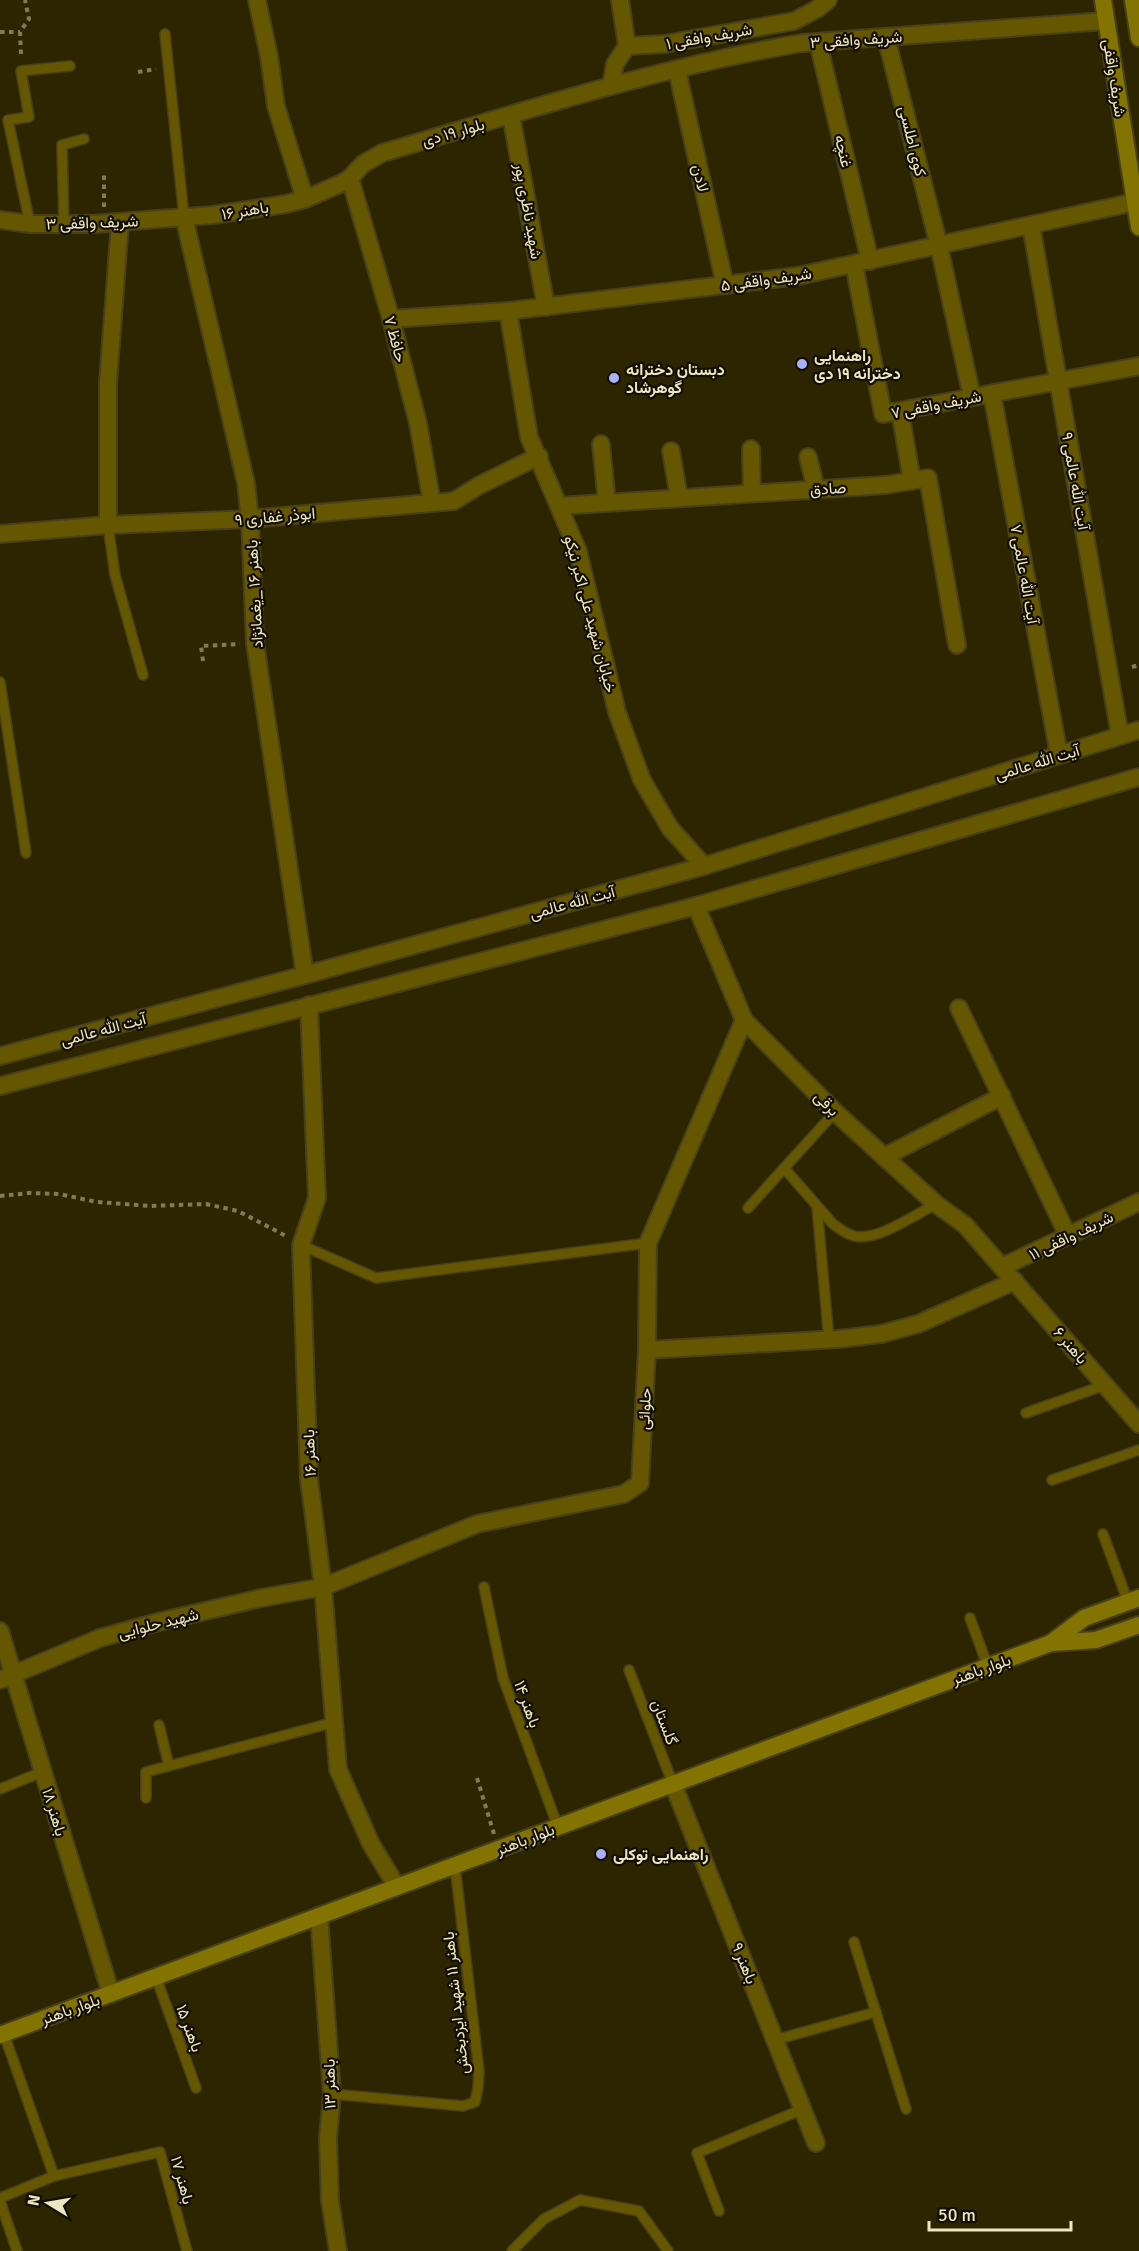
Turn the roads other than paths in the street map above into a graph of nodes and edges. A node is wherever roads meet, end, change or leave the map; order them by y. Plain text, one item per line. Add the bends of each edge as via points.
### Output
1 (257, 0) edge
2 (620, 0) edge
3 (828, 0) edge
4 (1103, 0) edge
5 (1133, 0) edge
6 (1106, 21) junction
7 (165, 34) dead end
8 (886, 37) junction
9 (1139, 38) edge
10 (818, 42) junction
11 (627, 46) junction
12 (70, 66) dead end
13 (676, 70) junction
14 (611, 86) junction
15 (511, 115) junction
16 (84, 139) dead end
17 (350, 178) junction
18 (305, 199) junction
19 (1137, 201) edge
20 (184, 217) junction
21 (0, 220) edge
22 (112, 223) junction
23 (30, 224) junction
24 (64, 224) junction
25 (1031, 225) junction
26 (1139, 226) edge
27 (939, 246) junction
28 (862, 262) junction
29 (725, 285) junction
30 (546, 307) junction
31 (508, 311) junction
32 (391, 319) junction
33 (1139, 366) edge
34 (1058, 382) junction
35 (992, 393) junction
36 (972, 398) junction
37 (900, 411) junction
38 (601, 444) dead end
39 (751, 449) dead end
40 (671, 451) dead end
41 (538, 456) junction
42 (808, 457) dead end
43 (912, 481) junction
44 (816, 489) junction
45 (752, 493) junction
46 (680, 498) junction
47 (432, 503) junction
48 (607, 503) junction
49 (559, 506) junction
50 (250, 519) junction
51 (108, 525) junction
52 (0, 534) edge
53 (957, 645) dead end
54 (144, 675) dead end
55 (0, 682) edge
56 (1139, 730) edge
57 (1120, 736) junction
58 (1059, 755) junction
59 (1139, 777) edge
60 (26, 853) dead end
61 (704, 866) junction
62 (696, 906) junction
63 (305, 975) junction
64 (309, 1005) junction
65 (959, 1008) dead end
66 (744, 1020) junction
67 (0, 1056) edge
68 (0, 1086) edge
69 (1002, 1096) junction
70 (835, 1112) junction
71 (884, 1157) junction
72 (784, 1168) junction
73 (1139, 1202) edge
74 (936, 1204) junction
75 (817, 1207) junction
76 (748, 1208) dead end
77 (1068, 1236) junction
78 (648, 1243) junction
79 (301, 1245) junction
80 (1002, 1268) junction
81 (1015, 1281) junction
82 (829, 1340) junction
83 (647, 1350) junction
84 (1105, 1385) junction
85 (1026, 1413) dead end
86 (1139, 1424) edge
87 (1139, 1450) edge
88 (1052, 1480) dead end
89 (1102, 1534) dead end
90 (323, 1587) junction
91 (484, 1587) dead end
92 (1133, 1600) edge
93 (970, 1618) dead end
94 (1139, 1625) edge
95 (0, 1631) edge
96 (1051, 1643) junction
97 (988, 1667) junction
98 (629, 1670) dead end
99 (6, 1677) edge
100 (335, 1722) junction
101 (159, 1725) dead end
102 (169, 1766) junction
103 (42, 1772) junction
104 (673, 1784) junction
105 (0, 1789) edge
106 (146, 1798) dead end
107 (558, 1827) junction
108 (455, 1866) junction
109 (397, 1887) junction
110 (319, 1916) junction
111 (854, 1942) dead end
112 (156, 1977) junction
113 (111, 1994) junction
114 (876, 2012) junction
115 (2, 2035) edge
116 (775, 2040) junction
117 (196, 2088) dead end
118 (332, 2094) junction
119 (803, 2109) junction
120 (906, 2109) dead end
121 (816, 2143) dead end
122 (54, 2176) junction
123 (0, 2199) edge
124 (720, 2211) dead end
125 (17, 2251) edge
126 (187, 2251) edge
127 (338, 2251) edge
128 (512, 2251) edge
129 (668, 2251) edge

1 - 18 street via 276,106
2 - 11 street
3 - 11 street, شریف وافقی ۱ via 794,21 665,44
4 - 6 main road, شریف واقفی
5 - 9 main road, شریف واقفی
6 - 8 street, شریف وافقی ۳
6 - 19 main road, شریف واقفی
7 - 20 lane
8 - 10 street, شریف وافقی ۳
8 - 27 street, کوی اطلسی
10 - 13 street, شریف وافقی ۳
10 - 28 street, غنچه
11 - 14 street via 615,64
12 - 23 lane via 21,71 29,117 8,120
13 - 14 street, شریف وافقی ۳
13 - 29 street, لادن
14 - 15 street, بلوار ۱۹ دی
15 - 17 street, بلوار ۱۹ دی via 382,153 363,164
15 - 30 street, شهید ناظری پور
16 - 24 lane via 62,145
17 - 18 street, بلوار ۱۹ دی
17 - 32 street, حافظ ۷
18 - 20 street, باهنر ۱۶
19 - 25 street, شریف واقفی ۵
19 - 26 main road, شریف واقفی
20 - 22 street, شریف واقفی ۳
20 - 50 street, باهنر ۱۶ _یغمانژاد via 243,472
21 - 23 street, شریف واقفی ۳
22 - 24 street, شریف واقفی ۳
22 - 51 street
23 - 24 street, شریف واقفی ۳
25 - 27 street, شریف واقفی ۵
25 - 34 street, آیت الله عالمی ۹
27 - 28 street, شریف واقفی ۵
27 - 36 street, کوی اطلسی
28 - 29 street, شریف واقفی ۵ via 798,276
28 - 37 street, شریف واقفی ۷ via 883,414
29 - 30 street, شریف واقفی ۵
30 - 31 street, شریف واقفی ۵
31 - 32 street, شریف واقفی ۵
31 - 41 street, خیابان شهید علی اکبر نیکو via 529,437
32 - 47 street, حافظ ۷ via 418,423
33 - 34 street, شریف واقفی ۷
34 - 35 street, شریف واقفی ۷
34 - 57 street, آیت الله عالمی ۹
35 - 36 street, شریف واقفی ۷
35 - 58 street, آیت الله عالمی ۷
36 - 37 street, شریف واقفی ۷
37 - 43 street
38 - 48 street
39 - 45 street
40 - 46 street
41 - 47 street, ابوذر غفاری ۹ via 454,501
41 - 49 street, خیابان شهید علی اکبر نیکو
42 - 44 street
43 - 44 street, صادق
43 - 53 street via 928,478
44 - 45 street, صادق
45 - 46 street, صادق
46 - 48 street, صادق
47 - 50 street, ابوذر غفاری ۹
48 - 49 street, صادق
49 - 61 street, خیابان شهید علی اکبر نیکو via 578,551 617,712 642,780 670,828
50 - 51 street, ابوذر غفاری ۹
50 - 63 street, باهنر ۱۶ _یغمانژاد via 255,644
51 - 52 street, ابوذر غفاری ۹
51 - 54 lane via 115,575
55 - 60 lane
56 - 57 street, آیت الله عالمی
57 - 58 street, آیت الله عالمی
58 - 61 street, آیت الله عالمی
59 - 62 street, آیت الله عالمی
61 - 63 street, آیت الله عالمی
62 - 64 street, آیت الله عالمی
62 - 66 street, برقی
63 - 67 street, آیت الله عالمی
64 - 68 street, آیت الله عالمی
64 - 79 street, باهنر ۱۶ via 317,1198
65 - 69 street
66 - 70 street, برقی
66 - 78 street, حلوائی
69 - 71 street
69 - 77 street
70 - 71 street, برقی
70 - 72 lane
71 - 74 street, برقی
72 - 75 lane
72 - 76 lane
73 - 77 street, شریف واقفی ۱۱
74 - 75 lane via 875,1236 842,1231
74 - 80 street, برقی via 965,1225
75 - 82 lane
77 - 80 street, شریف واقفی ۱۱
78 - 79 lane via 376,1278
78 - 83 street, حلوائی
79 - 90 street, باهنر ۱۶ via 309,1479
80 - 81 street, باهنر ۶
81 - 82 street via 918,1324 881,1334
81 - 84 street, باهنر ۶
82 - 83 street
83 - 90 street, حلوائی via 640,1483 624,1494 477,1524
84 - 85 lane
84 - 86 street, باهنر ۶
87 - 88 lane
89 - 92 lane
90 - 99 street, شهید حلوایی via 173,1618 100,1638
90 - 100 street, باهنر ۱۶
91 - 107 lane, باهنر ۱۴ via 503,1678
92 - 96 main road, بلوار باهنر via 1084,1618
93 - 97 lane
94 - 96 main road, بلوار باهنر via 1096,1640
95 - 99 street, باهنر ۱۸
96 - 97 main road, بلوار باهنر
97 - 104 main road, بلوار باهنر
98 - 104 lane, گلستان
99 - 103 street, باهنر ۱۸
100 - 102 lane
100 - 109 street, باهنر ۱۶ via 338,1769 370,1844
101 - 102 lane
102 - 106 lane via 146,1772
103 - 105 lane
103 - 113 street, باهنر ۱۸
104 - 107 main road, بلوار باهنر
104 - 116 street, باهنر ۹
107 - 108 main road, بلوار باهنر
108 - 109 main road, بلوار باهنر
108 - 118 lane, باهنر ۱۱ شهید ایزدبخش via 479,2070 475,2102 463,2106
109 - 110 main road, بلوار باهنر
110 - 112 main road, بلوار باهنر
110 - 118 street, باهنر ۱۳
111 - 114 lane
112 - 113 main road, بلوار باهنر
112 - 117 lane, باهنر ۱۵
113 - 115 main road, بلوار باهنر
114 - 116 lane
114 - 120 lane
115 - 122 lane
116 - 119 street, باهنر ۹
118 - 127 street, باهنر ۱۳ via 328,2138
119 - 121 street, باهنر ۹
119 - 124 lane via 697,2152
122 - 123 lane, باهنر ۱۷
122 - 126 lane, باهنر ۱۷ via 160,2152
123 - 125 lane, باهنر ۱۷
128 - 129 lane via 544,2219 580,2200 639,2211

